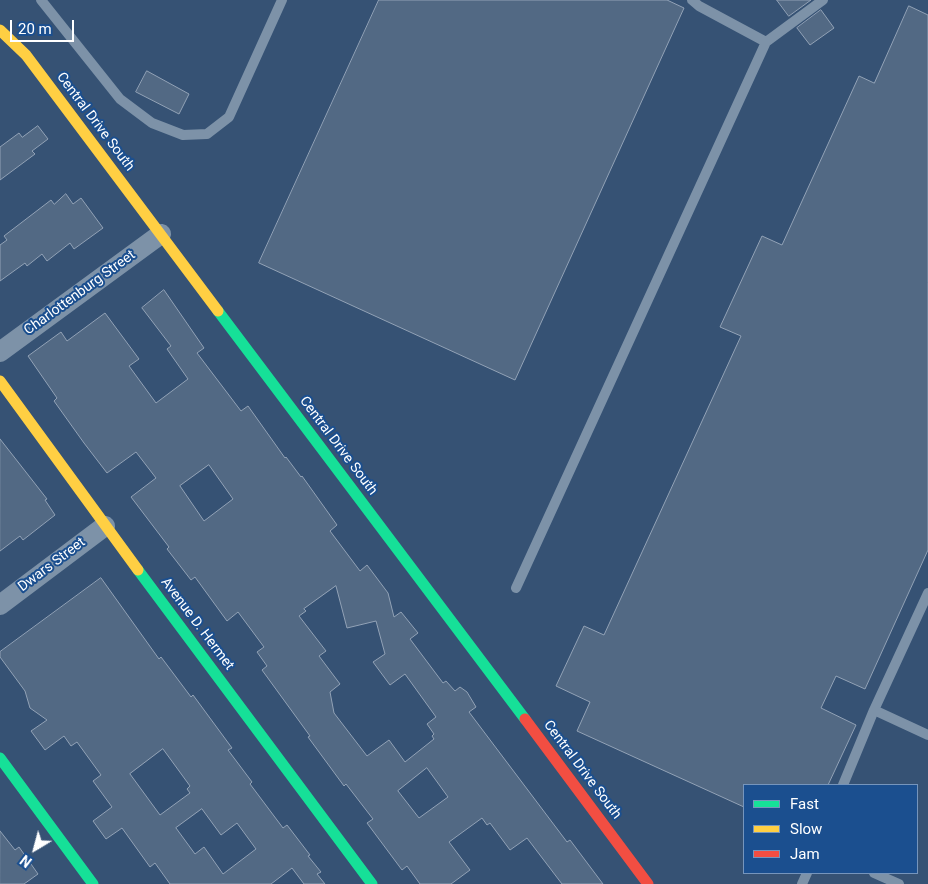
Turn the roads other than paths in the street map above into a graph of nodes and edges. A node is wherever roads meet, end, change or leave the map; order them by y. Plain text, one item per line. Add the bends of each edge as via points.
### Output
1 (41, 0) edge
2 (282, 0) edge
3 (692, 0) edge
4 (823, 0) edge
5 (0, 30) edge
6 (766, 42) junction
7 (161, 234) junction
8 (0, 352) edge
9 (0, 381) edge
10 (105, 526) junction
11 (516, 588) dead end
12 (928, 593) edge
13 (0, 605) edge
14 (874, 710) junction
15 (928, 734) edge
16 (0, 758) edge
17 (843, 784) edge
18 (876, 874) edge
19 (93, 884) edge
20 (372, 884) edge
21 (648, 884) edge
22 (899, 884) edge

1 - 2 lane via 120,99 152,123 183,135 207,134 229,117
3 - 6 lane
4 - 6 lane
5 - 7 street, Central Drive South via 26,55
6 - 11 lane
7 - 8 street, Charlottenburg Street
7 - 21 street, Central Drive South
9 - 10 street, Avenue D. Hermet
10 - 13 street, Dwars Street
10 - 20 street, Avenue D. Hermet
12 - 14 lane
14 - 15 lane
14 - 17 lane
16 - 19 street
18 - 22 lane

